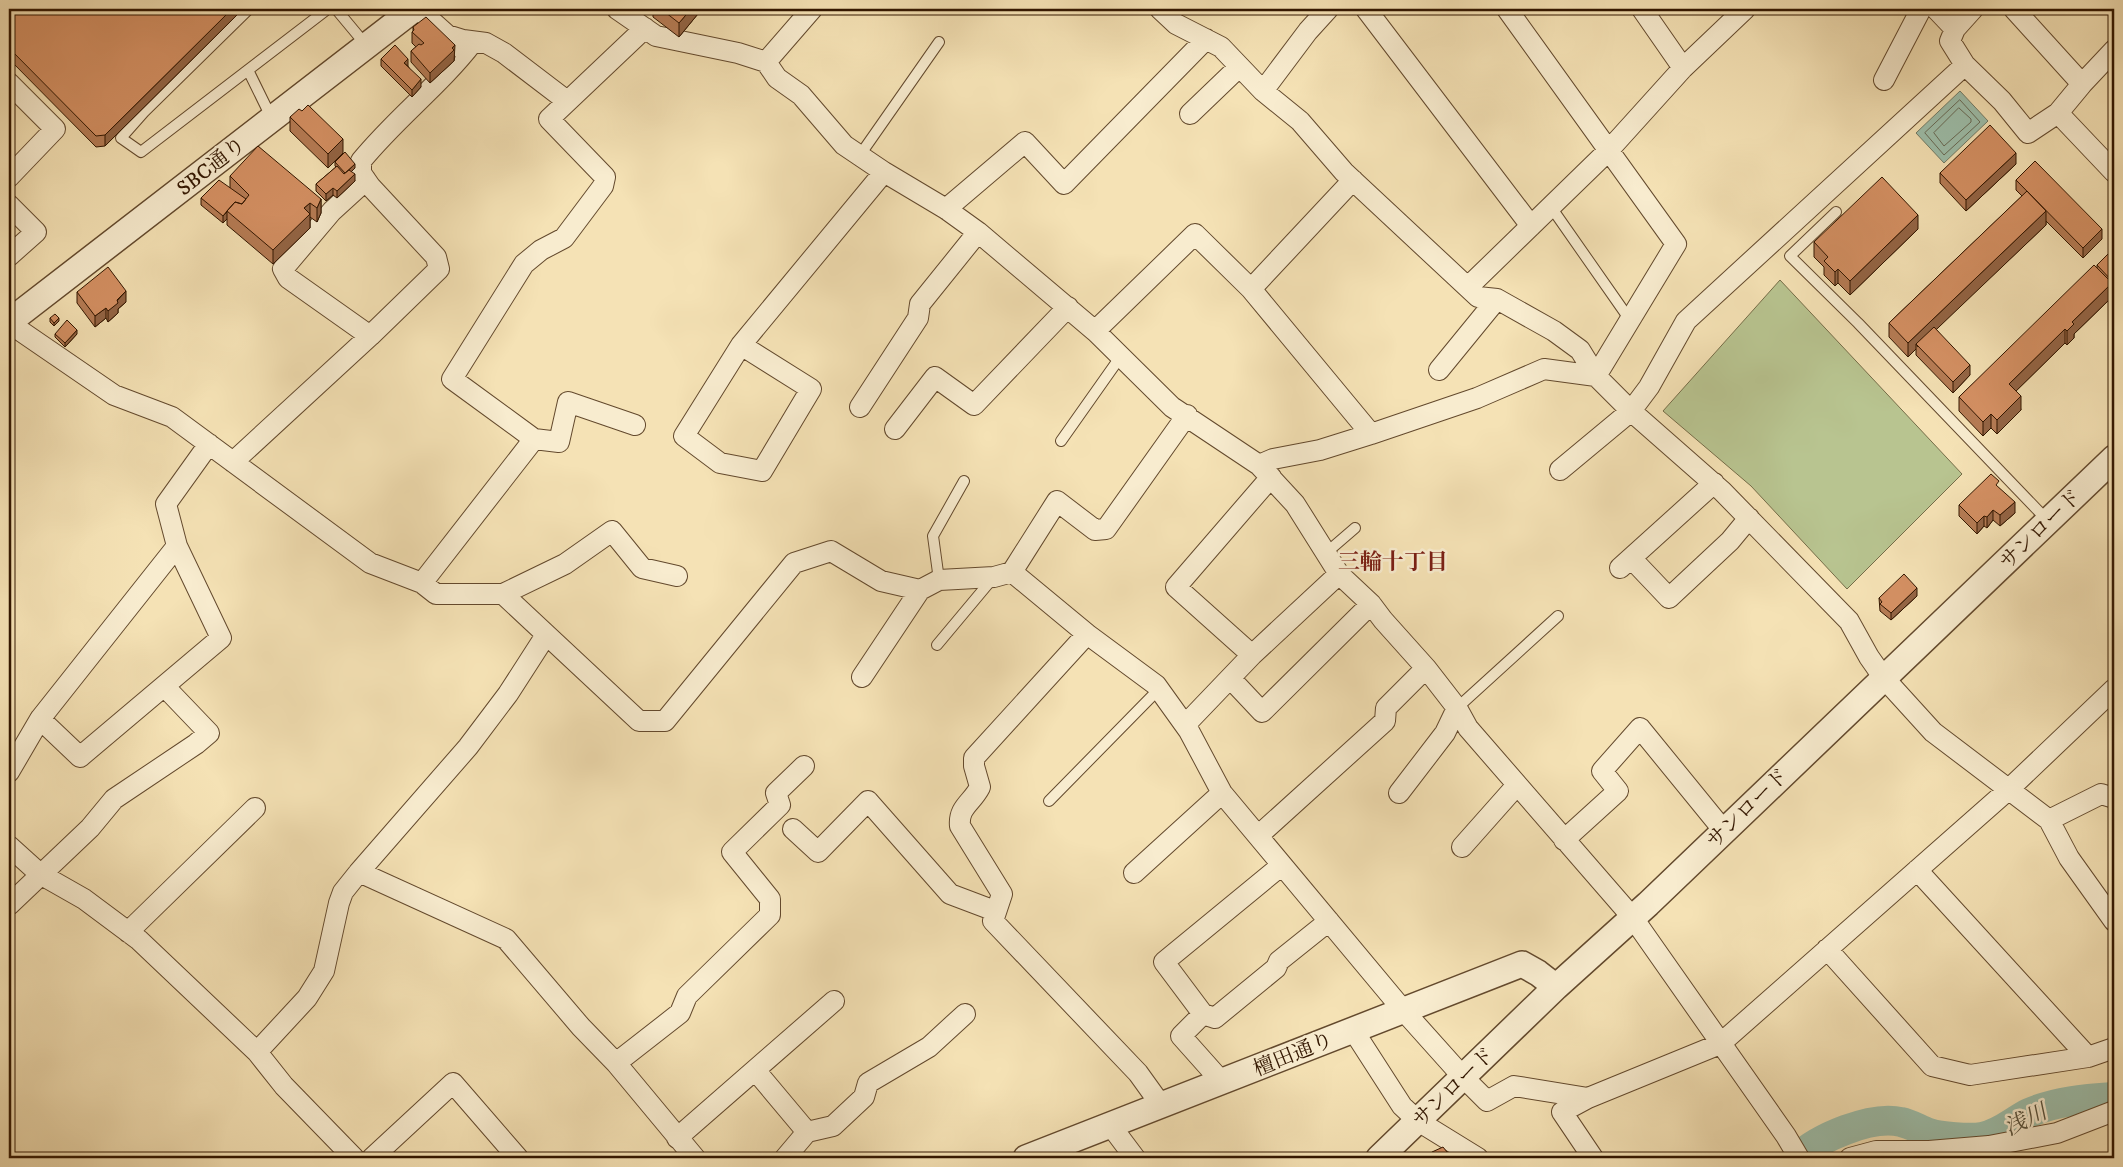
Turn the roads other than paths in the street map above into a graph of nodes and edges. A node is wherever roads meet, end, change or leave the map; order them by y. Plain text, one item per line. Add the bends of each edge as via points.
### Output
1 (249, 9) edge
2 (336, 9) edge
3 (414, 9) edge
4 (418, 9) edge
5 (617, 9) edge
6 (812, 9) edge
7 (1160, 9) edge
8 (1328, 9) edge
9 (1366, 9) edge
10 (1507, 9) edge
11 (1642, 9) edge
12 (1745, 9) edge
13 (1921, 9) edge
14 (1936, 9) edge
15 (1973, 9) edge
16 (2014, 9) edge
17 (326, 10) edge
18 (645, 28) junction
19 (1955, 28) junction
20 (1206, 39) junction
21 (473, 42) junction
22 (939, 42) dead end
23 (366, 45) junction
24 (2114, 50) edge
25 (766, 62) junction
26 (1964, 65) junction
27 (1239, 67) junction
28 (1684, 68) junction
29 (248, 70) junction
30 (1884, 80) dead end
31 (9, 83) edge
32 (2082, 84) junction
33 (1263, 92) junction
34 (567, 101) junction
35 (2058, 113) junction
36 (1190, 114) dead end
37 (272, 119) junction
38 (1608, 151) junction
39 (860, 155) junction
40 (884, 172) junction
41 (2114, 172) edge
42 (9, 177) edge
43 (366, 180) junction
44 (1353, 180) junction
45 (9, 205) edge
46 (1550, 207) junction
47 (946, 209) junction
48 (1836, 212) dead end
49 (1531, 226) junction
50 (978, 232) junction
51 (9, 256) edge
52 (1468, 287) junction
53 (1251, 289) junction
54 (1497, 299) junction
55 (1068, 307) junction
56 (1630, 320) junction
57 (9, 322) edge
58 (1095, 331) junction
59 (370, 336) junction
60 (741, 345) junction
61 (1121, 356) junction
62 (1439, 370) dead end
63 (1596, 376) junction
64 (860, 407) dead end
65 (1631, 411) junction
66 (1187, 415) junction
67 (635, 425) dead end
68 (895, 429) dead end
69 (1371, 434) junction
70 (534, 439) junction
71 (1061, 441) dead end
72 (209, 444) junction
73 (233, 462) junction
74 (2111, 467) edge
75 (1560, 470) dead end
76 (1265, 471) junction
77 (964, 481) dead end
78 (1714, 483) junction
79 (1749, 518) junction
80 (2048, 522) junction
81 (1355, 528) dead end
82 (177, 546) junction
83 (1326, 553) junction
84 (1339, 574) junction
85 (1003, 575) junction
86 (677, 576) dead end
87 (939, 580) junction
88 (422, 583) junction
89 (920, 590) junction
90 (503, 594) junction
91 (1371, 604) junction
92 (1558, 616) dead end
93 (1087, 634) junction
94 (546, 635) junction
95 (936, 645) dead end
96 (1252, 655) junction
97 (1426, 668) junction
98 (862, 677) dead end
99 (1883, 677) junction
100 (1230, 678) junction
101 (164, 686) junction
102 (1159, 689) junction
103 (2114, 689) edge
104 (1457, 708) junction
105 (40, 719) junction
106 (1185, 725) junction
107 (804, 766) dead end
108 (9, 772) edge
109 (1516, 784) junction
110 (2008, 790) junction
111 (1222, 793) junction
112 (1399, 793) dead end
113 (2114, 798) edge
114 (1049, 801) dead end
115 (255, 808) dead end
116 (2049, 820) junction
117 (793, 829) dead end
118 (1724, 831) junction
119 (1258, 836) junction
120 (1564, 840) junction
121 (9, 846) edge
122 (1462, 847) dead end
123 (1282, 864) junction
124 (1917, 870) junction
125 (359, 872) junction
126 (1134, 873) dead end
127 (40, 874) junction
128 (9, 905) edge
129 (996, 911) junction
130 (1632, 918) junction
131 (1329, 920) junction
132 (2114, 921) edge
133 (128, 932) junction
134 (1827, 949) junction
135 (1556, 987) junction
136 (834, 1001) dead end
137 (1403, 1010) junction
138 (965, 1014) dead end
139 (1203, 1014) junction
140 (1353, 1030) junction
141 (1720, 1044) junction
142 (2114, 1048) edge
143 (257, 1052) junction
144 (2088, 1058) junction
145 (616, 1063) junction
146 (755, 1070) junction
147 (1463, 1077) junction
148 (1222, 1082) junction
149 (1588, 1098) junction
150 (1161, 1105) junction
151 (2114, 1111) edge
152 (1418, 1121) junction
153 (1111, 1126) junction
154 (807, 1132) junction
155 (677, 1138) junction
156 (354, 1158) edge
157 (372, 1158) edge
158 (518, 1158) edge
159 (695, 1158) edge
160 (785, 1158) edge
161 (1029, 1158) edge
162 (1135, 1158) edge
163 (1380, 1158) edge
164 (1478, 1158) edge
165 (1593, 1158) edge
166 (1799, 1158) edge
167 (1850, 1158) edge

1 - 29 lane via 121,138 141,152
2 - 23 lane
3 - 23 street, SBC通り
4 - 21 street via 447,35
5 - 18 street
6 - 25 street
7 - 20 street via 1176,24
8 - 33 street
9 - 49 street
10 - 38 street
11 - 28 street
12 - 28 street
13 - 30 street
14 - 19 street
15 - 19 street
16 - 32 street
17 - 29 lane
18 - 25 street via 656,36
18 - 34 street
19 - 26 street via 1950,40
20 - 27 street via 1220,47
20 - 47 street via 1064,184 1024,142
21 - 34 street via 486,43 504,53
21 - 43 street via 361,160
22 - 39 lane
23 - 37 street, SBC通り
24 - 32 street
25 - 39 street via 777,78 801,95 844,145
26 - 35 street via 2002,101 2028,133
26 - 65 street via 1686,321 1649,387
27 - 33 street
27 - 36 street
28 - 38 street
29 - 37 lane
31 - 42 street via 55,129
32 - 35 street
33 - 44 street via 1300,121
34 - 70 street via 548,119 605,176 604,186 564,238 524,264 452,379
35 - 41 street
37 - 57 street, SBC通り
38 - 46 street
38 - 56 street via 1676,244
39 - 40 street
40 - 47 street
40 - 60 street
43 - 59 street via 397,218 436,257 439,269
43 - 59 street via 332,211 283,269 288,278
44 - 52 street
44 - 53 street
45 - 51 street via 36,232
46 - 49 street
46 - 56 lane
47 - 50 street
48 - 80 lane via 1790,256 1858,322
49 - 52 street
50 - 55 street
50 - 64 street via 920,304 918,318
52 - 54 street via 1478,297
53 - 58 street via 1195,234
53 - 69 street
54 - 62 street
54 - 63 street via 1554,331 1580,350
55 - 58 street
55 - 68 street via 974,405 935,377
56 - 63 street
57 - 72 street via 114,395 172,417
58 - 61 street
59 - 73 street
60 - 60 street via 684,436 720,462 762,471 812,389
61 - 66 street via 1172,406
61 - 71 lane
63 - 65 street
63 - 69 street via 1544,370 1477,398
65 - 75 street
65 - 78 street
66 - 76 street
66 - 85 street via 1106,529 1094,530 1057,501
67 - 70 street via 568,402 559,442
69 - 76 street via 1320,450 1273,459
70 - 88 street
72 - 73 street
72 - 82 street via 166,504
73 - 88 street via 370,563
74 - 80 street, サンロード
76 - 83 street via 1295,504
76 - 96 street via 1176,587
77 - 87 lane via 933,536
78 - 79 street
78 - 79 street via 1626,563 1669,598 1730,541
79 - 99 street via 1849,621
80 - 99 street, サンロード
81 - 83 lane
82 - 101 street via 221,638
82 - 105 street
83 - 84 street
84 - 91 street
84 - 96 street
85 - 87 street
85 - 93 street
85 - 95 lane
86 - 90 street via 642,568 612,531 565,564
87 - 89 street
88 - 90 street via 436,594
89 - 94 street via 881,581 831,551 794,563 665,721 639,721
89 - 98 street
90 - 94 street
91 - 97 street
91 - 100 street via 1262,712
92 - 104 lane
93 - 102 street
93 - 129 street via 974,758 980,787 961,811 960,826 1002,894
94 - 125 street via 508,694 468,747
96 - 100 street
97 - 104 street
97 - 119 street via 1386,708 1385,720
99 - 110 street via 1933,732
99 - 118 street, サンロード
100 - 106 street
101 - 105 street via 80,756
101 - 127 street via 209,733 114,799 90,828
102 - 106 street
102 - 114 lane
103 - 110 street
104 - 109 street via 1468,728
104 - 112 street via 1445,733
105 - 108 street
106 - 111 street
107 - 145 street via 776,793 780,804 732,852 770,900 770,915 687,996 680,1013
109 - 120 street
109 - 122 street
110 - 116 street
110 - 124 street
111 - 119 street
111 - 126 street
113 - 116 street via 2101,794
115 - 133 street
116 - 132 street via 2069,858
117 - 129 street via 818,852 868,801 950,894
118 - 120 street via 1640,728 1602,771 1618,792
118 - 130 street, サンロード
119 - 123 street
120 - 130 street
121 - 127 street
123 - 131 street
123 - 139 street via 1164,962
124 - 134 street
124 - 144 street
125 - 143 street via 339,903 324,971 307,998
125 - 145 street via 506,939
127 - 128 street
127 - 133 street via 84,899
129 - 150 street via 994,922 1138,1073
130 - 135 street, サンロード
130 - 141 street
131 - 137 street
131 - 139 street via 1215,1018
133 - 143 street
134 - 141 street
134 - 144 street via 1932,1066 1970,1075
135 - 137 street, 檀田通り via 1522,964
135 - 147 street, サンロード
136 - 146 street
137 - 140 street, 檀田通り
137 - 147 street
138 - 154 street via 929,1047 868,1083 864,1097 833,1126
139 - 148 street via 1181,1036
140 - 148 street, 檀田通り
140 - 152 street via 1402,1106
141 - 149 street
141 - 166 street
142 - 144 street
143 - 156 street via 284,1086
145 - 155 street
146 - 154 street
146 - 155 street
147 - 149 street via 1487,1101 1514,1086
147 - 152 street, サンロード
148 - 150 street, 檀田通り
149 - 165 street via 1562,1112
150 - 153 street, 檀田通り
151 - 167 street via 2057,1133 1989,1146 1876,1151
152 - 163 street, サンロード
152 - 164 street
153 - 161 street, 檀田通り
153 - 162 street
154 - 160 street
155 - 159 street
157 - 158 street via 453,1083

